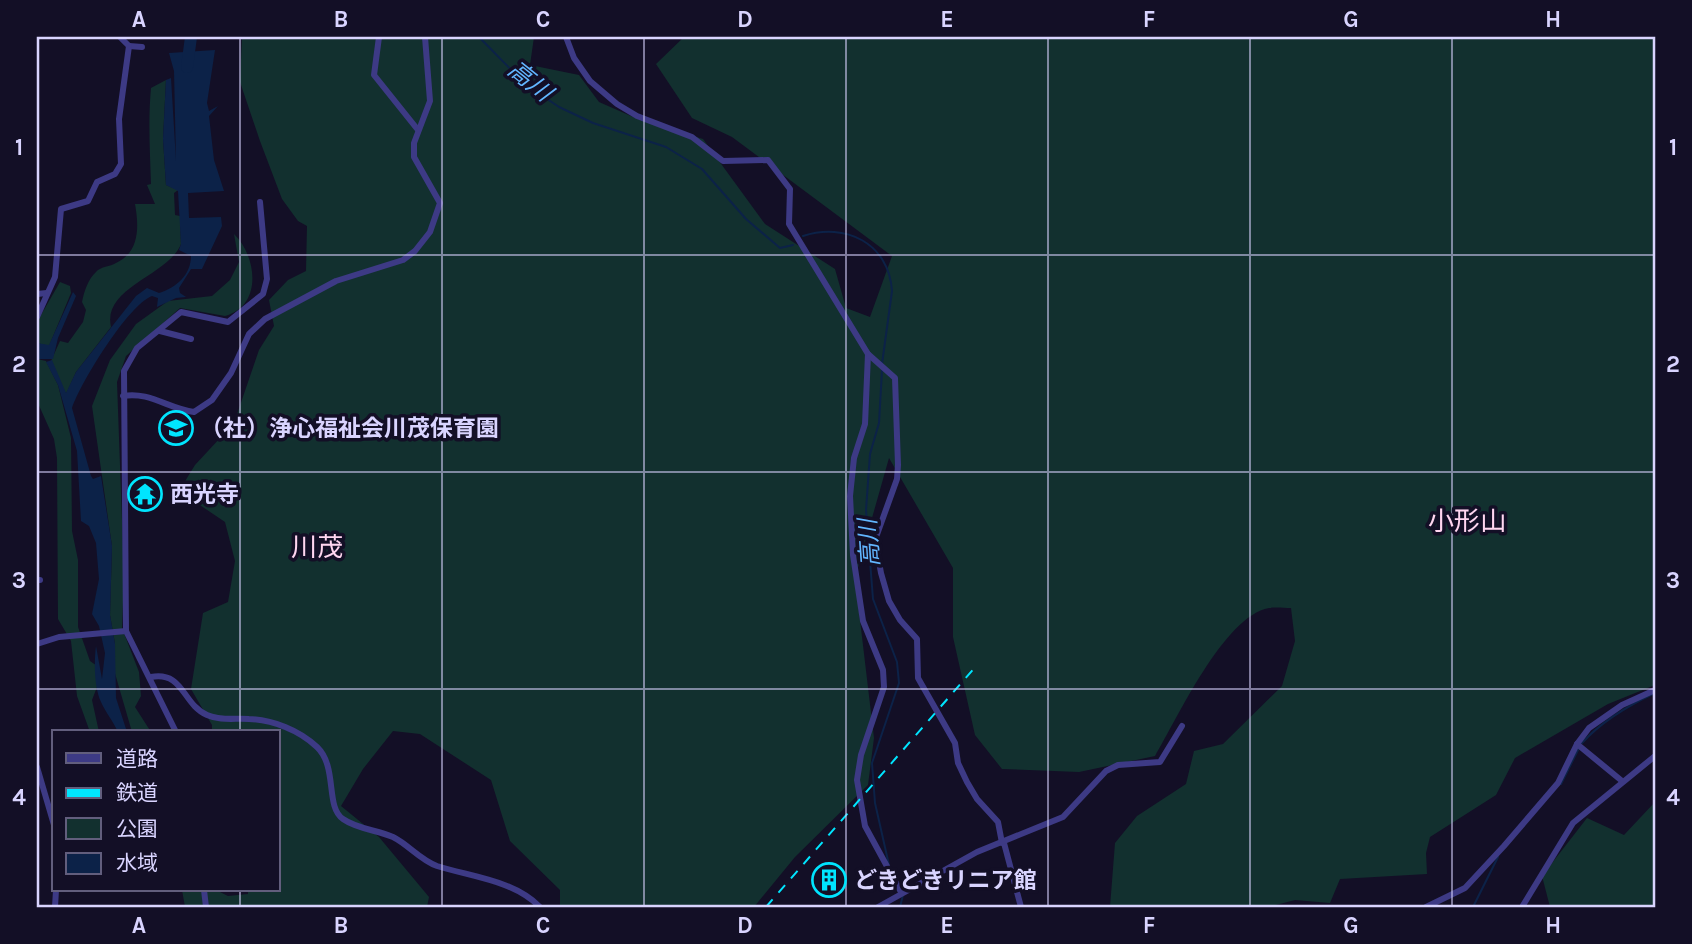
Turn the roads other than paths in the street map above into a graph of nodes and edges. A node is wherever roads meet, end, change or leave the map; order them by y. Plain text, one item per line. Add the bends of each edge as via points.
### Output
1 (379, 37) edge
2 (425, 37) edge
3 (566, 37) edge
4 (124, 40) edge
5 (142, 47) dead end
6 (418, 130) junction
7 (260, 202) dead end
8 (47, 293) junction
9 (37, 294) edge
10 (37, 317) edge
11 (160, 331) junction
12 (191, 339) dead end
13 (868, 354) junction
14 (123, 396) junction
15 (124, 631) junction
16 (37, 645) edge
17 (150, 677) junction
18 (1655, 690) edge
19 (1182, 726) dead end
20 (175, 730) edge
21 (1577, 744) junction
22 (1655, 756) edge
23 (37, 767) edge
24 (1622, 781) junction
25 (52, 820) edge
26 (1003, 843) junction
27 (901, 892) junction
28 (540, 907) edge
29 (879, 907) edge
30 (1021, 907) edge
31 (1426, 907) edge
32 (1522, 907) edge

1 - 6 street via 374,75
2 - 6 street via 430,101
3 - 13 street via 590,81 617,104 692,137 723,161 768,160 790,188 789,223
4 - 5 street
4 - 8 street via 121,164 115,174 97,182 88,201 61,209 55,277
6 - 14 street via 414,157 440,203 430,232 415,251 387,266 336,281 265,319 249,334 212,400 194,412 177,410 141,394
7 - 11 street via 267,279 263,294 233,321 181,312
8 - 9 street
8 - 10 street
11 - 12 street
11 - 14 street via 130,357
13 - 26 street via 895,378 897,479 875,540 889,601 917,639 918,678 955,743 967,782 998,822
13 - 27 street via 865,424 854,458 850,496 855,587 883,670 884,687 857,780 865,826
14 - 15 street
15 - 16 street
15 - 17 street
17 - 20 street
17 - 28 street via 173,678 196,710 210,717 273,723 301,736 325,757 335,811 342,818 392,837 436,865 513,889
18 - 21 street via 1622,705 1590,728
19 - 26 street via 1160,762 1118,765 1106,771 1063,817
21 - 24 street
21 - 31 street via 1558,783 1465,888
22 - 24 street
23 - 25 street
24 - 32 street via 1573,823
26 - 27 street
26 - 30 street
27 - 29 street

